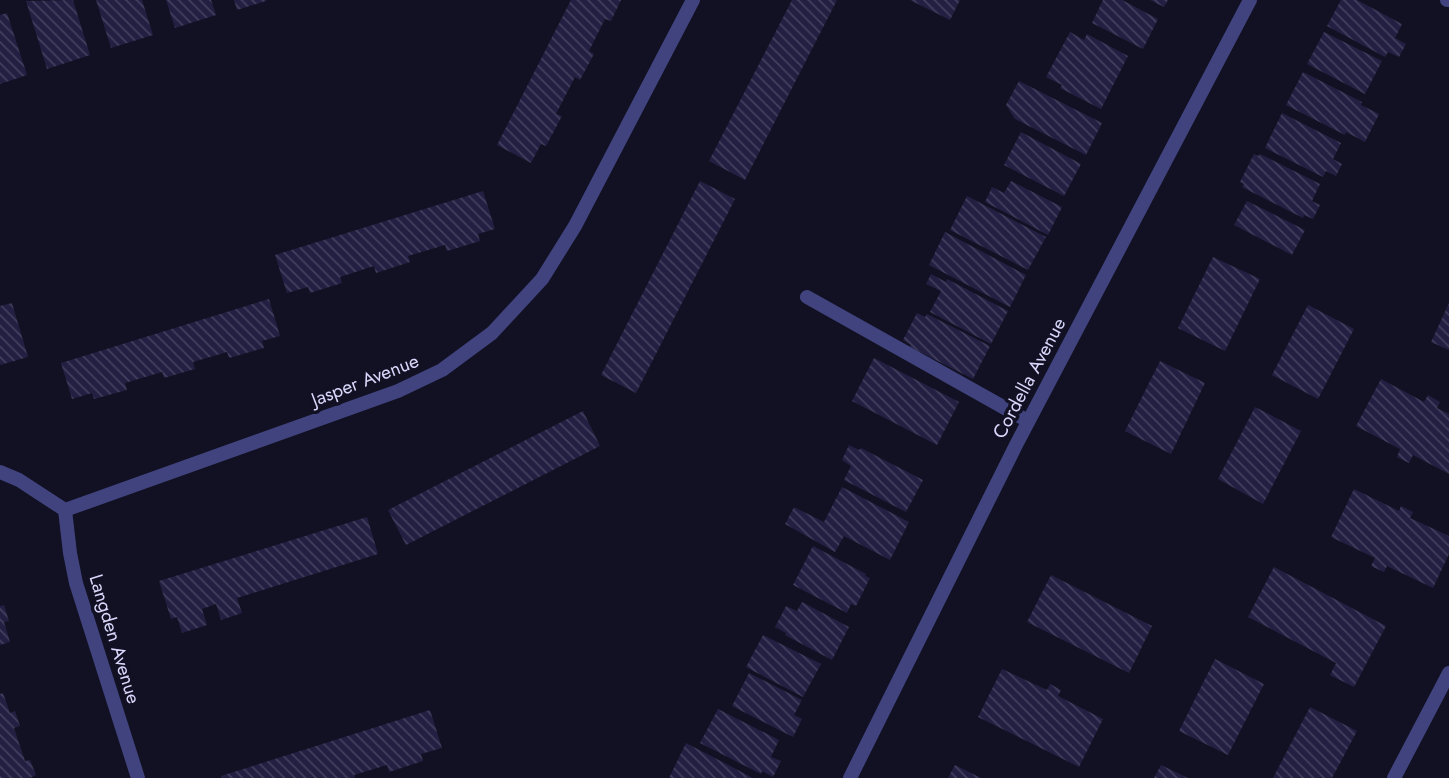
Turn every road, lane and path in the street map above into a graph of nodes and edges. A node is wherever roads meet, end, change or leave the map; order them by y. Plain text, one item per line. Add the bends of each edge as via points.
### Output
1 (693, 0) edge
2 (1250, 0) edge
3 (807, 297) dead end
4 (1028, 421) junction
5 (0, 472) edge
6 (65, 510) junction
7 (1449, 673) edge
8 (138, 778) edge
9 (850, 778) edge
10 (1394, 778) edge

1 - 6 street, Jasper Avenue via 575,226 542,279 492,333 442,370 398,391
2 - 4 street, Cordella Avenue
3 - 4 street
4 - 9 street, Cordella Avenue
5 - 6 street
6 - 8 street, Langden Avenue via 76,583
7 - 10 street

